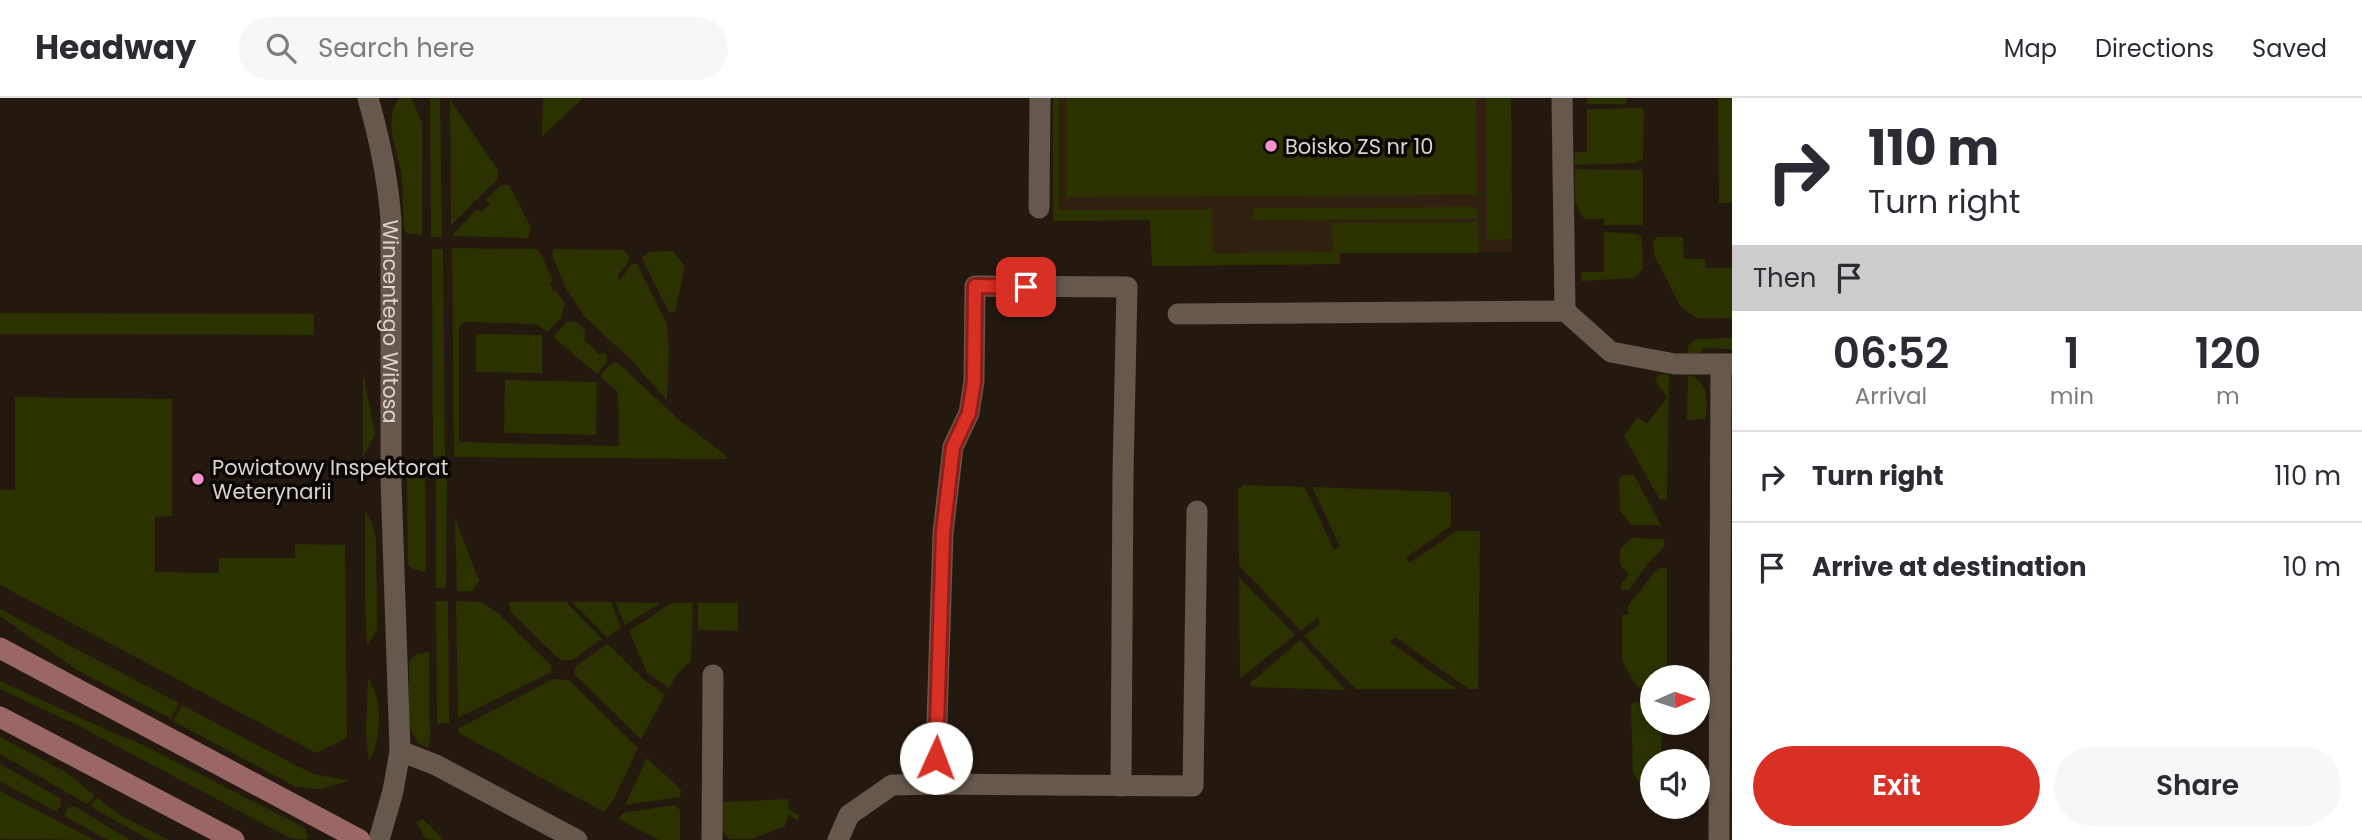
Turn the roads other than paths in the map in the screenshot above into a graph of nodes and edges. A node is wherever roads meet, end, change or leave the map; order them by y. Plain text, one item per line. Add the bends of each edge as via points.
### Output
1 (368, 98) edge
2 (1040, 98) edge
3 (1562, 98) edge
4 (1039, 208) dead end
5 (1565, 311) junction
6 (1178, 314) dead end
7 (1726, 364) edge
8 (1197, 511) dead end
9 (0, 649) edge
10 (713, 675) dead end
11 (0, 717) edge
12 (400, 751) junction
13 (935, 784) junction
14 (1121, 786) junction
15 (234, 840) edge
16 (360, 840) edge
17 (379, 840) edge
18 (577, 840) edge
19 (712, 840) edge
20 (838, 840) edge
21 (1719, 840) edge

1 - 12 street, Wincentego Witosa via 383,148 391,221 391,481
2 - 4 street
3 - 5 street
5 - 6 street
5 - 7 street via 1611,352 1675,364
7 - 21 street
8 - 14 street via 1193,786
9 - 16 main road
10 - 19 street
11 - 15 main road
12 - 17 street, Wincentego Witosa
12 - 18 street via 436,765
13 - 14 street
13 - 14 street via 943,533 953,447 969,413 974,381 975,286 1127,287
13 - 20 street via 892,785 849,815

